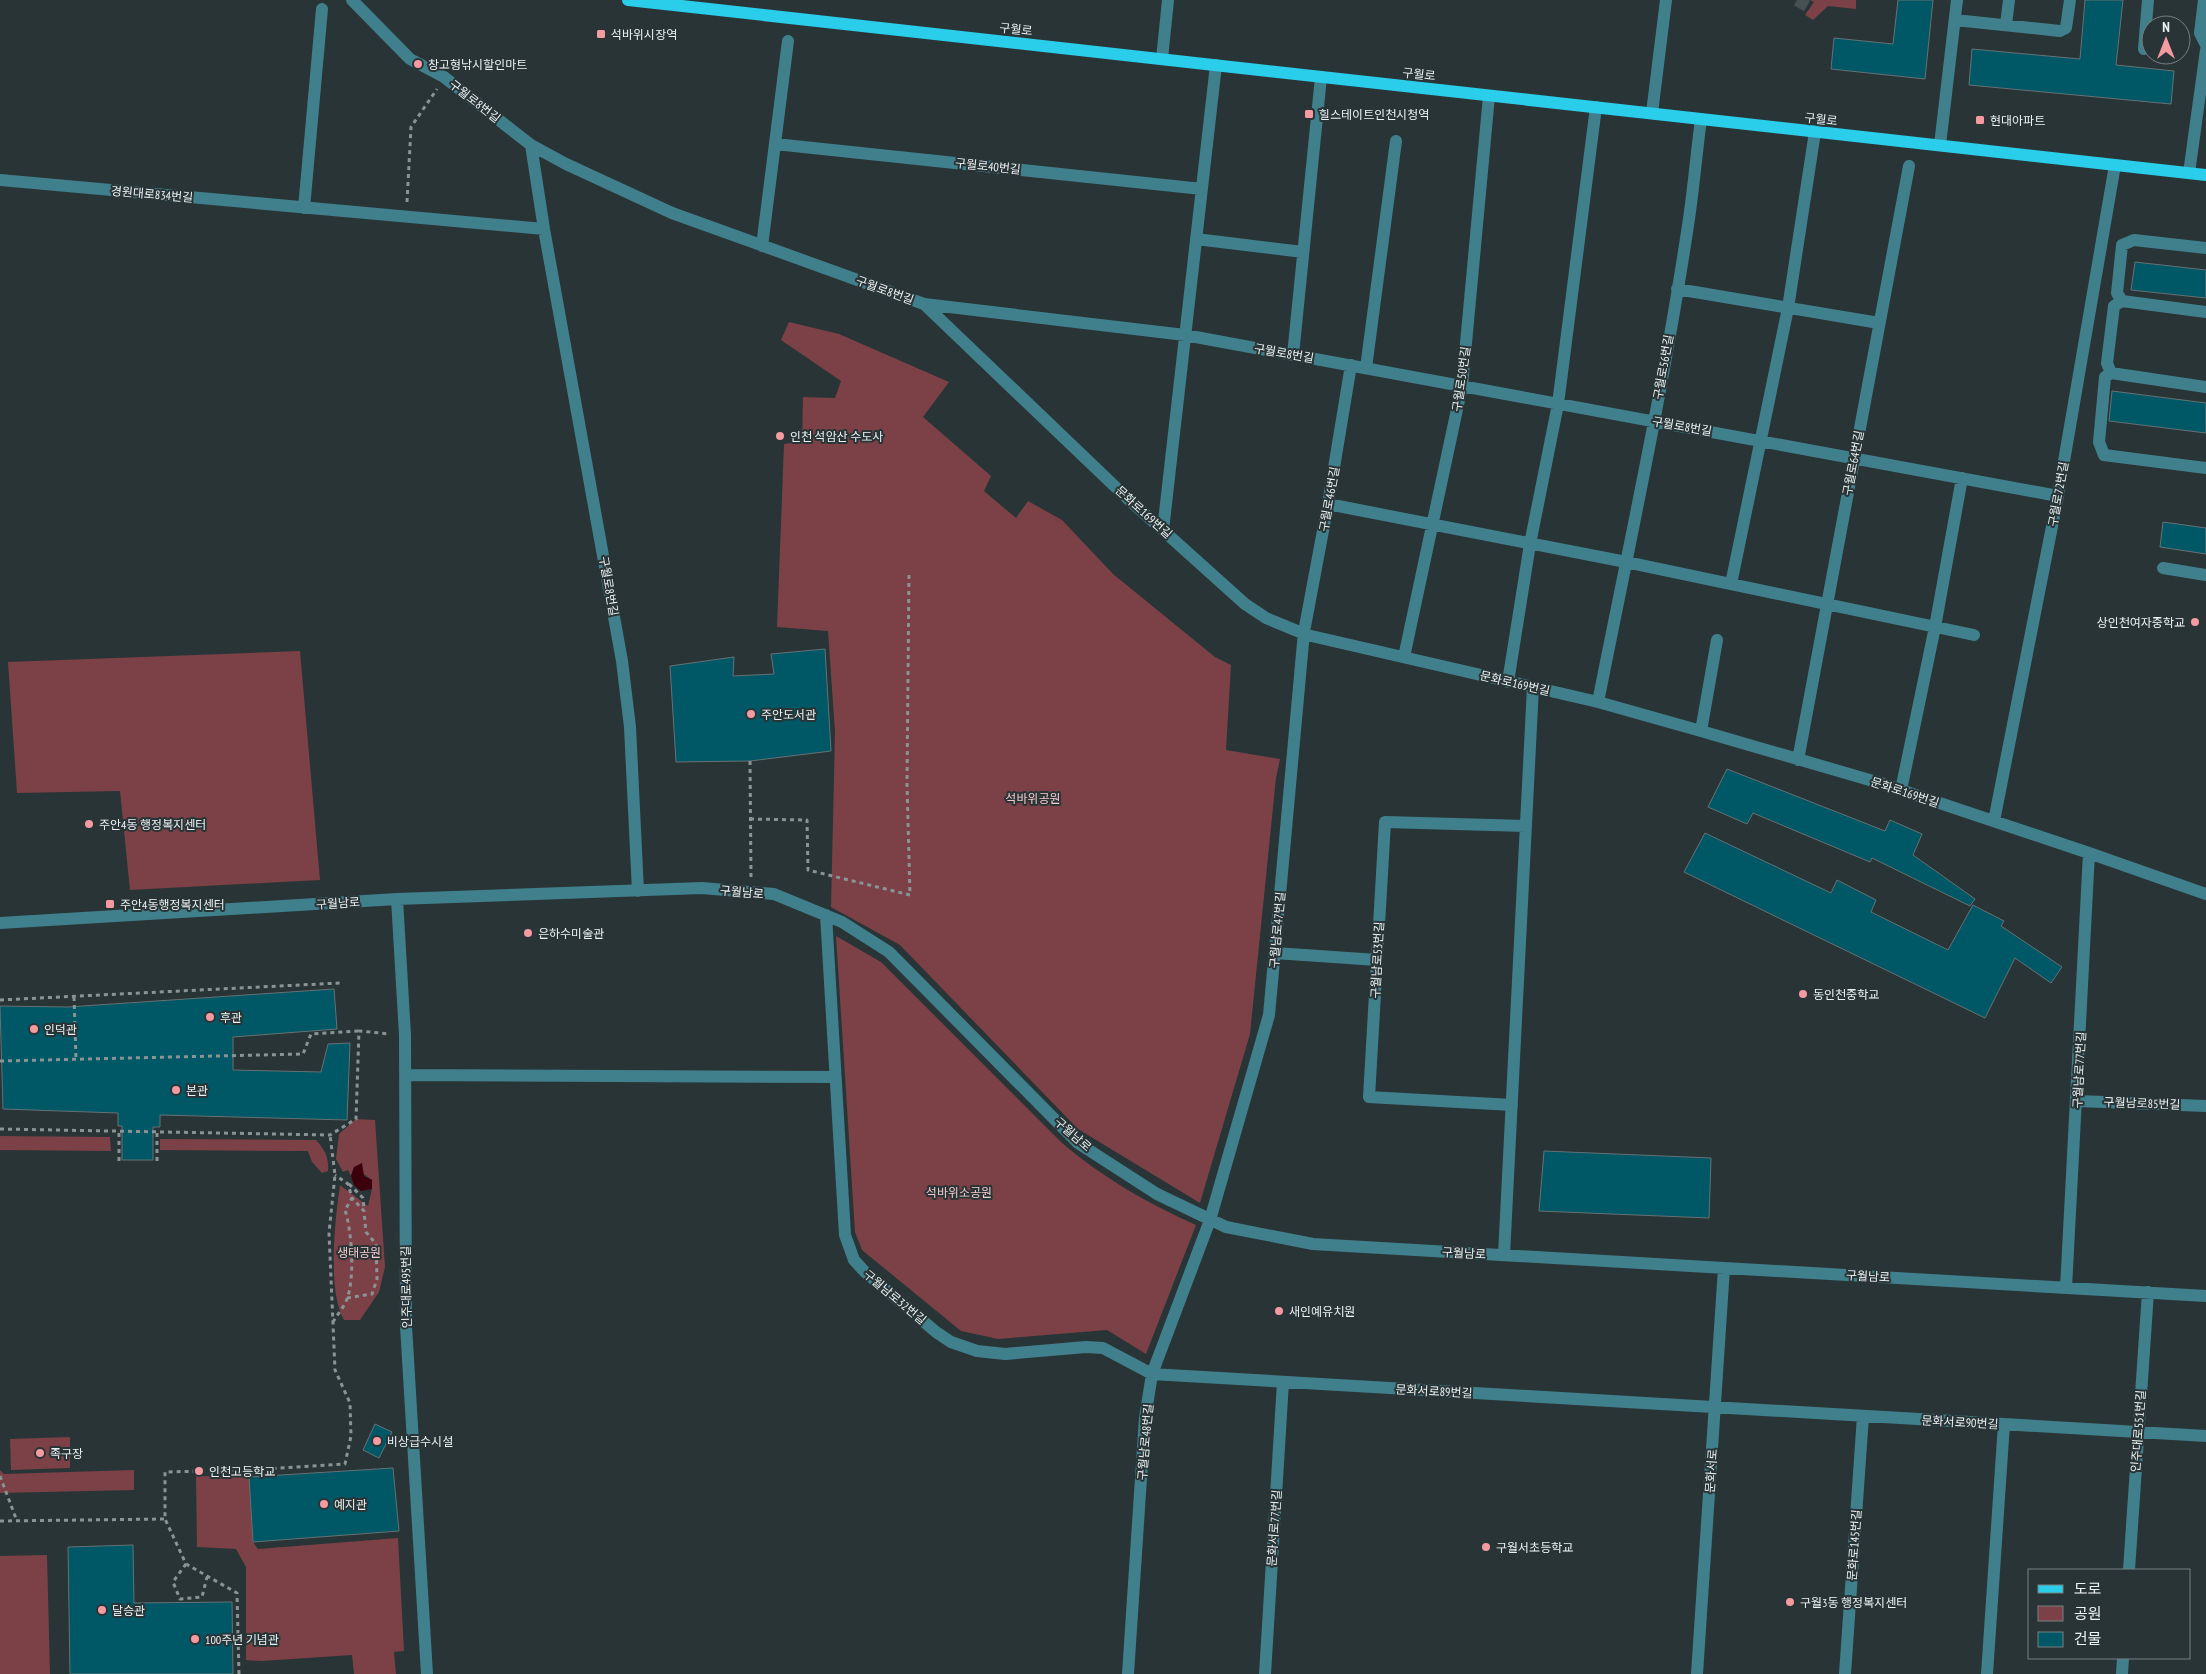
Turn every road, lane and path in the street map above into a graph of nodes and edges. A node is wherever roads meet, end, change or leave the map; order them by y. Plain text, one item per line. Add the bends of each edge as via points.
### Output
1 (352, 0) edge
2 (628, 0) edge
3 (1168, 0) edge
4 (1666, 0) edge
5 (1957, 0) edge
6 (2009, 0) edge
7 (2070, 0) edge
8 (2148, 0) edge
9 (2204, 0) edge
10 (673, 2) edge
11 (322, 9) dead end
12 (2147, 15) edge
13 (1955, 20) junction
14 (2006, 25) junction
15 (788, 41) dead end
16 (2206, 45) edge
17 (2206, 50) edge
18 (1162, 59) junction
19 (1216, 65) junction
20 (444, 77) junction
21 (1321, 77) junction
22 (1490, 96) junction
23 (1596, 108) junction
24 (1652, 113) junction
25 (1701, 119) junction
26 (1814, 132) junction
27 (1396, 141) dead end
28 (775, 144) junction
29 (531, 145) junction
30 (1940, 146) junction
31 (2115, 165) junction
32 (1909, 166) dead end
33 (2189, 173) junction
34 (2206, 175) edge
35 (0, 180) edge
36 (1202, 189) junction
37 (304, 208) junction
38 (406, 218) junction
39 (544, 230) junction
40 (1196, 240) junction
41 (762, 246) junction
42 (2206, 248) edge
43 (1303, 252) junction
44 (1677, 289) junction
45 (2122, 301) junction
46 (924, 304) junction
47 (1788, 308) junction
48 (2206, 312) edge
49 (1879, 323) junction
50 (1185, 335) junction
51 (1293, 355) junction
52 (1351, 365) junction
53 (1366, 368) junction
54 (2111, 373) junction
55 (1462, 386) junction
56 (2206, 387) edge
57 (1558, 404) junction
58 (1654, 421) junction
59 (1760, 441) junction
60 (1854, 458) junction
61 (2206, 468) edge
62 (1962, 478) junction
63 (2058, 496) junction
64 (1328, 504) junction
65 (1432, 525) junction
66 (1163, 530) junction
67 (1530, 544) junction
68 (1626, 562) junction
69 (2163, 568) dead end
70 (909, 571) dead end
71 (2206, 575) edge
72 (1731, 584) junction
73 (1827, 604) junction
74 (1935, 627) junction
75 (1304, 632) junction
76 (1974, 635) dead end
77 (1717, 640) dead end
78 (1404, 657) junction
79 (1508, 682) junction
80 (1533, 688) junction
81 (1598, 702) junction
82 (1701, 731) junction
83 (1798, 760) junction
84 (750, 761) dead end
85 (1902, 790) junction
86 (750, 819) junction
87 (1994, 821) junction
88 (1526, 826) junction
89 (2089, 852) junction
90 (638, 892) junction
91 (751, 892) junction
92 (2206, 894) edge
93 (398, 899) junction
94 (826, 915) junction
95 (0, 923) edge
96 (1275, 953) junction
97 (1377, 960) junction
98 (340, 983) dead end
99 (74, 997) junction
100 (0, 1000) edge
101 (359, 1032) junction
102 (405, 1035) junction
103 (76, 1060) junction
104 (0, 1061) edge
105 (405, 1075) junction
106 (835, 1076) junction
107 (2078, 1101) junction
108 (1512, 1105) junction
109 (2206, 1106) edge
110 (0, 1129) edge
111 (119, 1133) junction
112 (157, 1133) junction
113 (330, 1135) junction
114 (119, 1164) dead end
115 (157, 1164) dead end
116 (335, 1175) junction
117 (348, 1184) junction
118 (352, 1198) junction
119 (364, 1211) junction
120 (1210, 1220) junction
121 (1504, 1255) junction
122 (1724, 1268) junction
123 (2066, 1288) junction
124 (2148, 1292) junction
125 (2206, 1296) edge
126 (347, 1298) junction
127 (332, 1323) junction
128 (1152, 1374) junction
129 (1283, 1382) junction
130 (1715, 1407) junction
131 (1863, 1416) junction
132 (2004, 1424) junction
133 (2138, 1432) junction
134 (2206, 1436) edge
135 (0, 1476) edge
136 (165, 1519) junction
137 (0, 1521) edge
138 (17, 1521) junction
139 (186, 1564) junction
140 (2129, 1569) edge
141 (207, 1577) junction
142 (2123, 1659) edge
143 (239, 1674) edge
144 (427, 1674) edge
145 (1128, 1674) edge
146 (1265, 1674) edge
147 (1697, 1674) edge
148 (1845, 1674) edge
149 (1987, 1674) edge
150 (2122, 1674) edge

1 - 20 street, 구월로8번길 via 410,59
2 - 10 main road, 구월로
3 - 18 street
4 - 24 street
5 - 13 street
6 - 14 street
7 - 14 street via 2066,28 2060,31
8 - 12 street
9 - 16 street via 2200,33
10 - 18 main road, 구월로
11 - 37 street
13 - 14 street
13 - 30 street
15 - 28 street
17 - 33 street
18 - 19 main road, 구월로
19 - 21 main road, 구월로
19 - 36 street
20 - 29 street, 구월로8번길
20 - 38 path via 411,127
21 - 22 main road, 구월로
21 - 43 street
22 - 23 main road, 구월로
22 - 55 street, 구월로50번길
23 - 24 main road, 구월로
23 - 57 street
24 - 25 main road, 구월로
25 - 26 main road, 구월로
25 - 44 street, 구월로56번길
26 - 30 main road, 구월로
26 - 47 street
27 - 53 street
28 - 36 street, 구월로40번길
28 - 41 street
29 - 39 street, 구월로8번길
29 - 41 street, 구월로8번길 via 672,213
30 - 31 main road, 구월로
31 - 33 main road, 구월로
31 - 63 street, 구월로72번길
32 - 49 street, 구월로64번길
33 - 34 main road, 구월로
35 - 37 street, 경원대로834번길
36 - 40 street
37 - 38 street, 경원대로834번길
38 - 39 street, 경원대로834번길
39 - 90 street, 구월로8번길 via 624,672
40 - 43 street
40 - 50 street
41 - 46 street, 구월로8번길
42 - 45 street via 2134,240 2122,245 2116,292
43 - 51 street
44 - 47 street
44 - 58 street, 구월로56번길
45 - 48 street
45 - 54 street via 2114,306 2107,363
46 - 50 street, 구월로8번길
46 - 66 street, 문화로169번길
47 - 49 street
47 - 59 street
49 - 60 street, 구월로64번길
50 - 51 street, 구월로8번길
50 - 66 street
51 - 52 street, 구월로8번길
52 - 53 street, 구월로8번길
52 - 64 street, 구월로46번길
53 - 55 street, 구월로8번길
54 - 56 street
54 - 61 street via 2105,377 2098,442 2104,455
55 - 57 street, 구월로8번길
55 - 65 street, 구월로50번길
57 - 58 street, 구월로8번길
57 - 67 street
58 - 59 street, 구월로8번길
58 - 68 street, 구월로56번길
59 - 60 street, 구월로8번길
59 - 72 street
60 - 62 street, 구월로8번길
60 - 73 street, 구월로64번길
62 - 63 street, 구월로8번길
62 - 74 street
63 - 87 street, 구월로72번길
64 - 65 street
64 - 75 street, 구월로46번길
65 - 67 street
65 - 78 street, 구월로50번길
66 - 75 street, 문화로169번길 via 1246,604 1266,618
67 - 68 street
67 - 79 street
68 - 72 street
68 - 81 street, 구월로56번길
69 - 71 street
70 - 86 path via 907,784 910,895 808,870 808,820
72 - 73 street
73 - 74 street
73 - 83 street, 구월로64번길
74 - 76 street
74 - 85 street
75 - 78 street, 문화로169번길
75 - 96 street, 구월남로47번길
77 - 82 street
78 - 79 street, 문화로169번길
79 - 80 street, 문화로169번길
80 - 81 street, 문화로169번길
80 - 88 street
81 - 82 street, 문화로169번길
82 - 83 street, 문화로169번길
83 - 85 street, 문화로169번길
84 - 86 path
85 - 87 street, 문화로169번길
86 - 91 path
87 - 89 street, 문화로169번길
88 - 97 street, 구월남로53번길 via 1385,822
88 - 108 street
89 - 92 street, 문화로169번길
89 - 107 street, 구월남로77번길
90 - 91 street, 구월남로 via 702,888
90 - 93 street, 구월남로
91 - 94 street, 구월남로 via 774,894
93 - 95 street, 구월남로
93 - 102 street, 인주대로495번길
94 - 106 street, 구월남로32번길
94 - 120 street, 구월남로 via 888,952 1078,1142 1157,1194
96 - 97 street
96 - 120 street, 구월남로47번길 via 1263,1042
97 - 108 street, 구월남로53번길 via 1369,1097
98 - 99 path
99 - 100 path
99 - 103 path
101 - 102 path
101 - 103 path via 311,1034 303,1054
101 - 113 path via 356,1119
102 - 105 street, 인주대로495번길
103 - 104 path
105 - 106 street
105 - 144 street, 인주대로495번길 via 406,1326
106 - 128 street, 구월남로32번길 via 846,1235 854,1260 865,1272 951,1342 977,1351 1004,1354 1103,1348
107 - 109 street, 구월남로85번길
107 - 123 street, 구월남로77번길
108 - 121 street
110 - 111 path
111 - 112 path
111 - 114 path
112 - 113 path
112 - 115 path
113 - 116 path
116 - 117 path
116 - 127 path via 329,1233
117 - 118 path
117 - 119 path via 363,1198
118 - 119 path
118 - 126 path via 345,1210 350,1225 352,1266
119 - 126 path via 366,1232 376,1244 377,1279 372,1294
120 - 121 street, 구월남로 via 1226,1228 1313,1244
120 - 128 street, 구월남로48번길
121 - 122 street, 구월남로
122 - 123 street, 구월남로
122 - 130 street, 문화서로
123 - 124 street, 구월남로
124 - 125 street, 구월남로
124 - 133 street, 인주대로551번길
126 - 127 path
127 - 136 path via 335,1370 350,1403 351,1436 345,1464 164,1472
128 - 129 street, 문화서로89번길
128 - 145 street, 구월남로48번길 via 1145,1418
129 - 130 street, 문화서로89번길
129 - 146 street, 문화서로77번길
130 - 131 street, 문화서로90번길
130 - 147 street, 문화서로
131 - 132 street, 문화서로90번길
131 - 148 street, 문화로145번길
132 - 133 street, 문화서로90번길
132 - 149 street
133 - 134 street, 문화서로90번길
133 - 140 street, 인주대로551번길
135 - 138 path
136 - 138 path
136 - 139 path
137 - 138 path
139 - 141 path
139 - 141 path via 173,1582 180,1599 202,1597
141 - 143 path via 237,1593
142 - 150 street

